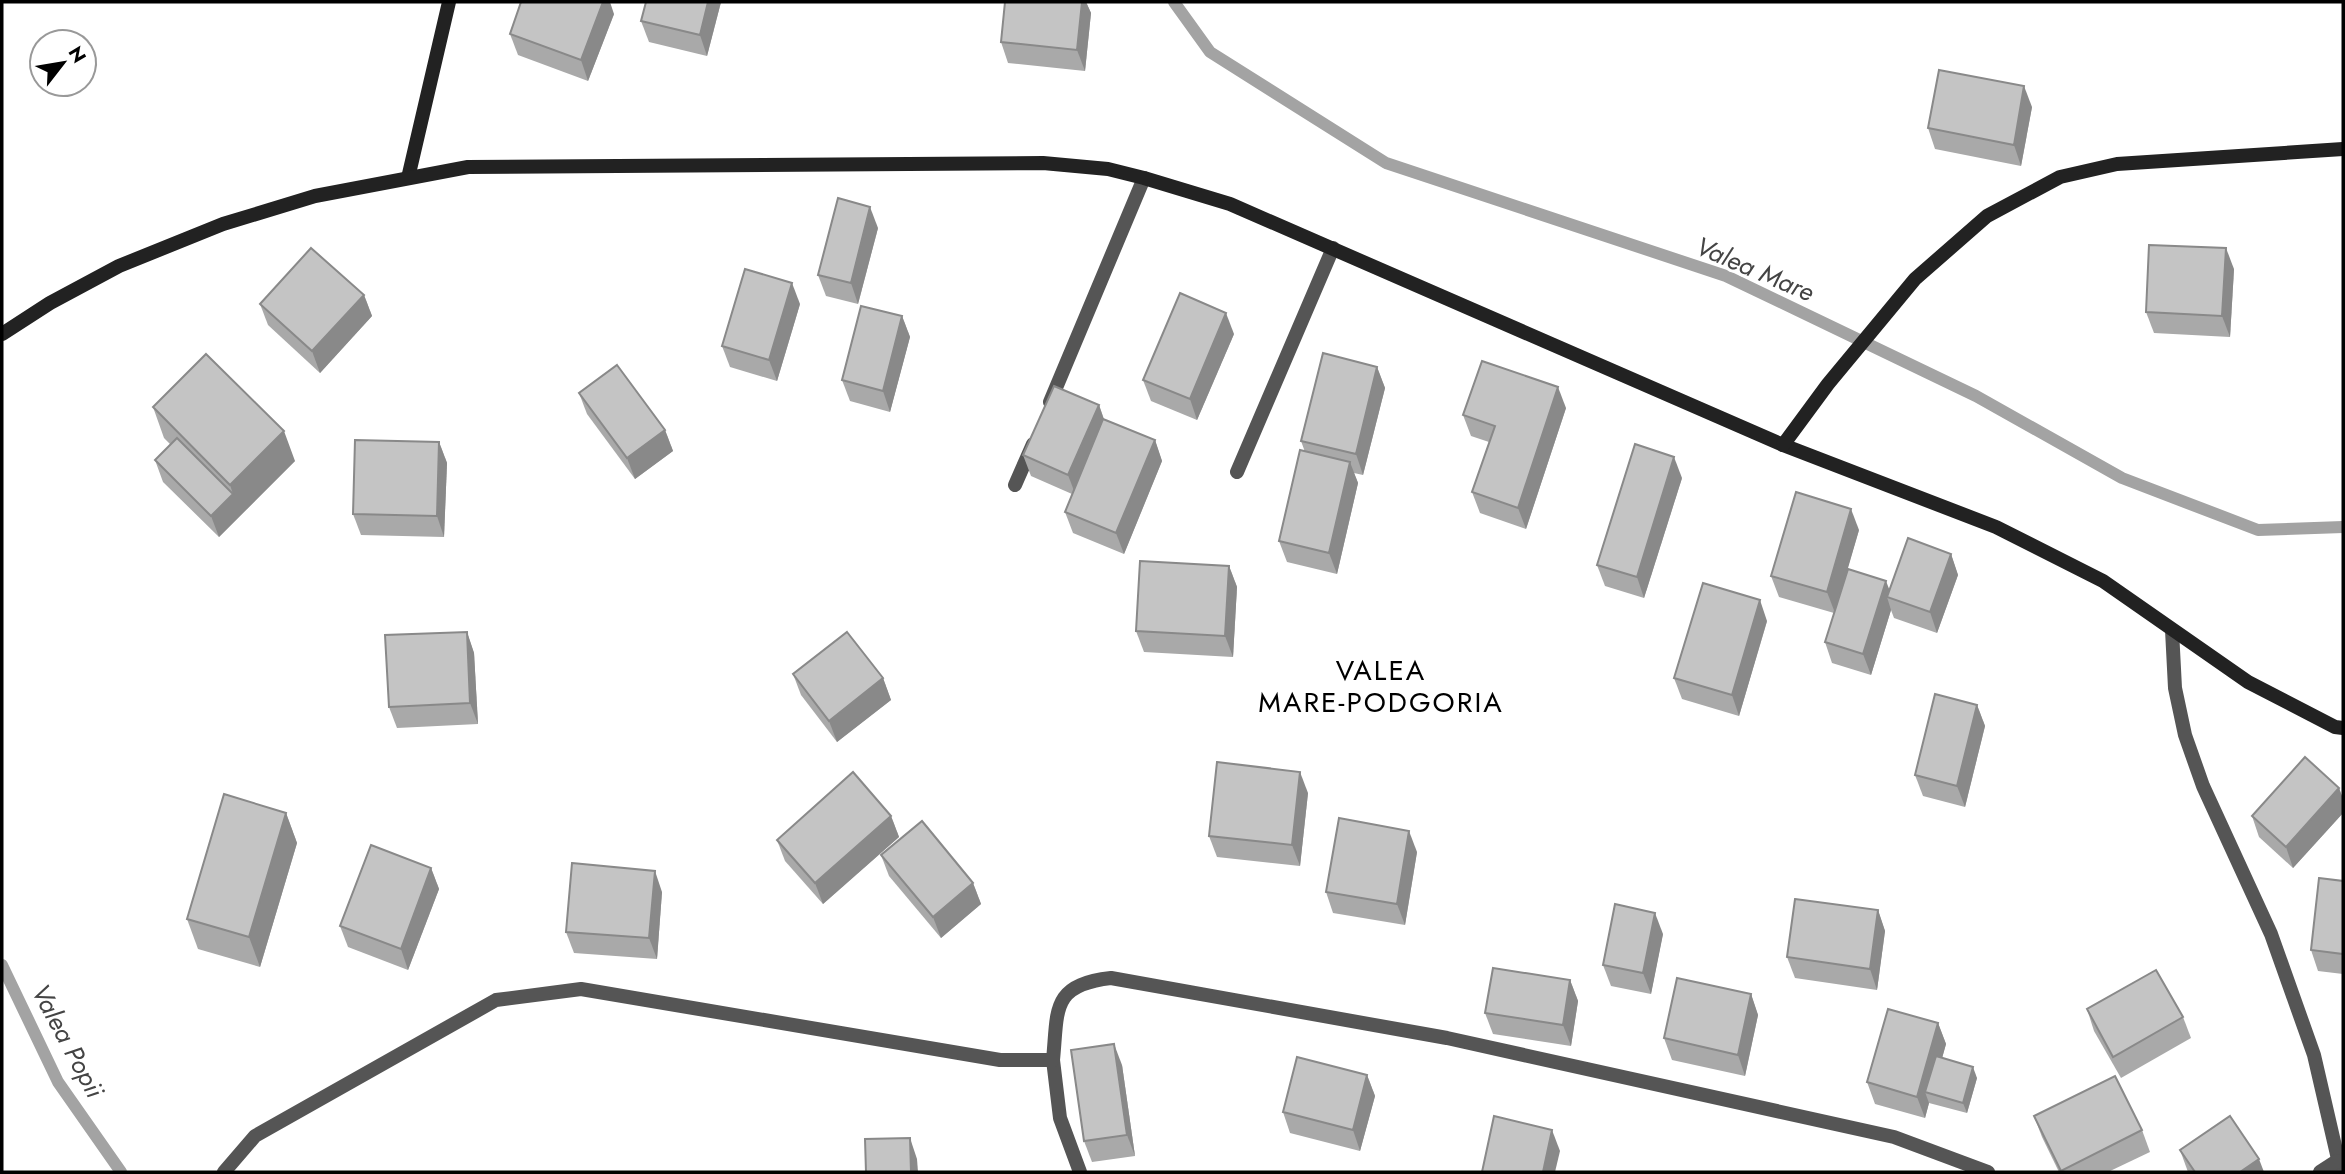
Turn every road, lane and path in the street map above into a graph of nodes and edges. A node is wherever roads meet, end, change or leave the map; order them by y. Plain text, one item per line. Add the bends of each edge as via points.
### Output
1 (449, 2) edge
2 (2343, 149) edge
3 (408, 177) junction
4 (1144, 178) junction
5 (1333, 248) junction
6 (2, 334) edge
7 (1783, 445) junction
8 (1237, 472) dead end
9 (1016, 485) dead end
10 (2172, 630) junction
11 (2343, 728) edge
12 (1053, 1060) junction
13 (2339, 1167) edge
14 (224, 1172) edge
15 (1080, 1172) edge
16 (1988, 1172) edge
17 (2320, 1172) edge

1 - 3 main road
2 - 7 main road via 2117,164 2060,177 1987,216 1915,279
3 - 4 main road via 468,167 1043,163 1108,169
3 - 6 main road via 315,195 223,224 119,266
4 - 5 main road via 1230,204
4 - 9 street
5 - 7 main road
5 - 8 street
7 - 10 main road via 1996,527 2103,581
10 - 11 main road via 2248,682
10 - 13 street via 2175,688 2185,735 2203,786 2276,946 2314,1055
12 - 14 street via 1000,1060 581,989 496,1000 255,1136
12 - 15 street via 1060,1118
12 - 16 street via 1058,1009 1069,991 1088,981 1111,978 1474,1044 1894,1137
13 - 17 street

